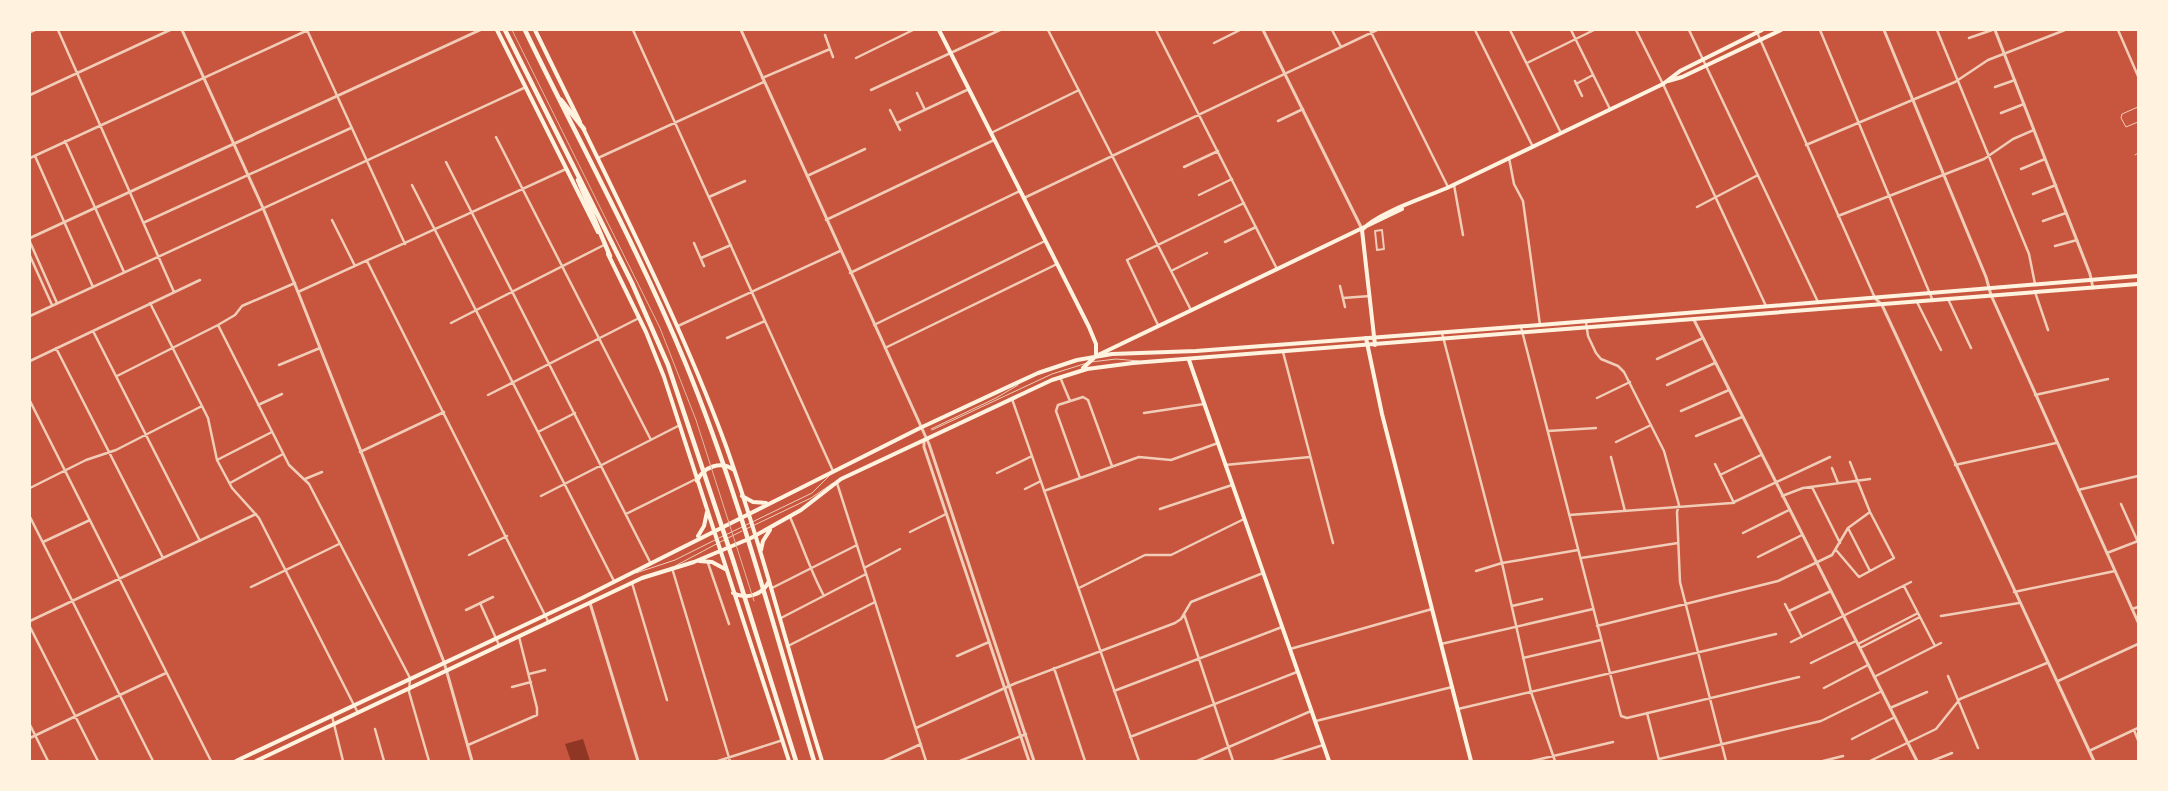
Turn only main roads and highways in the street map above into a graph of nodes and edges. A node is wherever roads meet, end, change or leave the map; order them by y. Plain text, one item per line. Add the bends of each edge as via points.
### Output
1 (497, 30) edge
2 (505, 30) edge
3 (525, 30) edge
4 (535, 30) edge
5 (939, 30) edge
6 (1762, 30) edge
7 (1781, 30) edge
8 (1756, 31) edge
9 (1666, 82) junction
10 (555, 92) junction
11 (584, 129) junction
12 (563, 142) junction
13 (1362, 230) junction
14 (610, 256) junction
15 (2138, 276) edge
16 (2138, 284) edge
17 (1766, 306) junction
18 (1700, 312) junction
19 (1762, 315) junction
20 (1694, 320) junction
21 (1366, 338) junction
22 (1374, 338) junction
23 (1375, 345) junction
24 (1367, 346) junction
25 (1196, 351) junction
26 (1096, 356) junction
27 (1189, 360) junction
28 (1079, 370) junction
29 (734, 470) junction
30 (697, 478) junction
31 (742, 496) junction
32 (768, 503) junction
33 (707, 510) junction
34 (748, 513) junction
35 (771, 528) junction
36 (715, 529) junction
37 (753, 537) junction
38 (697, 538) junction
39 (722, 551) junction
40 (761, 552) junction
41 (694, 562) junction
42 (727, 571) junction
43 (770, 581) junction
44 (595, 591) junction
45 (733, 593) junction
46 (590, 603) junction
47 (237, 761) edge
48 (256, 761) edge
49 (789, 761) edge
50 (796, 761) edge
51 (814, 761) edge
52 (822, 761) edge
53 (1329, 761) edge
54 (1471, 761) edge

1 - 14 main road
2 - 12 highway
3 - 10 highway
4 - 11 main road
5 - 26 main road via 1095,341
6 - 8 main road
7 - 9 main road
8 - 9 main road via 1680,71
9 - 13 main road via 1448,187 1389,211
10 - 11 highway
10 - 51 highway via 660,304 692,380 752,556
11 - 29 main road via 678,326
12 - 14 highway
12 - 50 highway via 636,291 672,376
13 - 22 main road
13 - 26 main road
14 - 30 main road via 661,369
15 - 17 main road
16 - 19 main road
17 - 18 main road
17 - 19 main road
18 - 20 main road
18 - 22 main road
19 - 20 main road
20 - 23 main road
21 - 22 main road
21 - 24 main road
21 - 25 main road
22 - 23 main road
23 - 24 main road
24 - 27 main road
24 - 54 main road
25 - 26 main road
25 - 27 main road
26 - 28 main road
26 - 32 main road via 1061,364 1028,377
27 - 28 main road
27 - 53 main road
28 - 35 main road via 1012,398 836,482
29 - 30 main road via 727,466 708,468
29 - 31 main road
30 - 33 main road
31 - 32 main road via 753,502
31 - 34 main road
32 - 34 main road
33 - 36 main road
33 - 38 main road via 704,526
34 - 36 main road
34 - 37 main road
35 - 37 main road
35 - 40 main road
36 - 38 main road
36 - 39 main road
37 - 39 main road
37 - 40 main road
38 - 44 main road
39 - 41 main road
39 - 42 main road
40 - 43 main road
41 - 42 main road via 708,561
41 - 46 main road via 632,582
42 - 45 main road
43 - 45 main road via 766,588 754,594 739,596
43 - 52 main road
44 - 46 main road
44 - 47 main road
45 - 49 main road
46 - 48 main road

